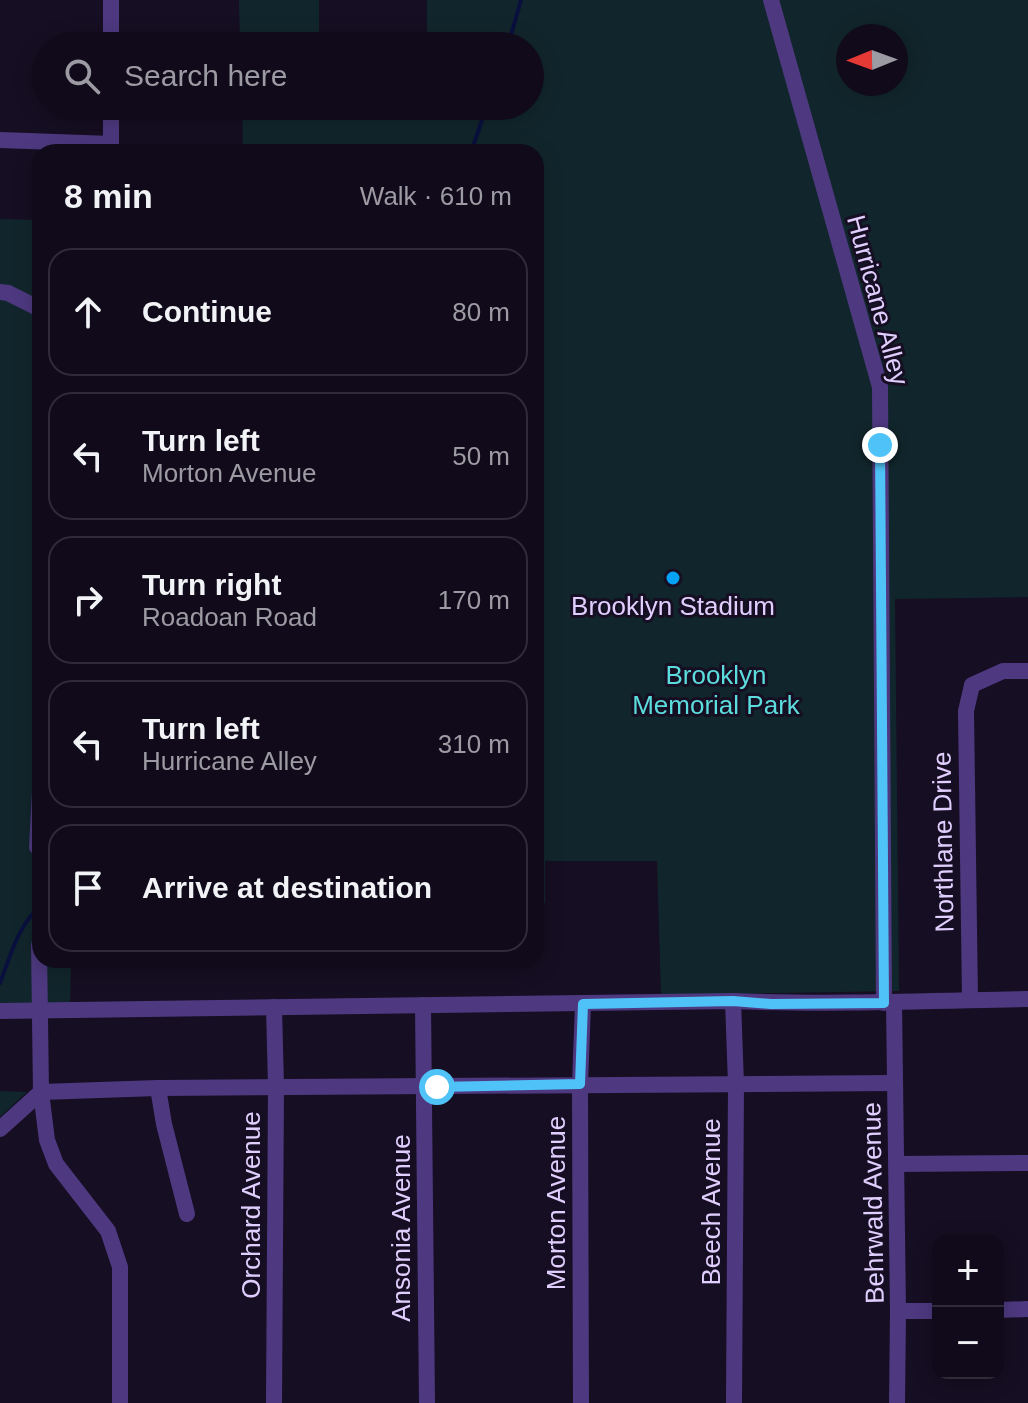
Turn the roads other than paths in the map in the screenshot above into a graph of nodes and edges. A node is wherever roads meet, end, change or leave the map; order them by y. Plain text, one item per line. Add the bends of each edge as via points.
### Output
1 (111, 0) edge
2 (771, 0) edge
3 (111, 32) edge
4 (111, 120) edge
5 (0, 140) edge
6 (111, 144) edge
7 (111, 144) edge
8 (0, 292) edge
9 (32, 305) edge
10 (1028, 671) edge
11 (39, 968) edge
12 (1028, 999) edge
13 (970, 1000) junction
14 (733, 1001) junction
15 (889, 1003) junction
16 (583, 1004) junction
17 (423, 1005) junction
18 (274, 1007) junction
19 (0, 1011) edge
20 (40, 1012) junction
21 (895, 1083) junction
22 (580, 1084) junction
23 (736, 1084) junction
24 (276, 1087) junction
25 (424, 1087) junction
26 (158, 1088) junction
27 (41, 1092) junction
28 (0, 1129) edge
29 (1028, 1163) edge
30 (897, 1164) junction
31 (187, 1214) dead end
32 (1028, 1309) edge
33 (1004, 1310) edge
34 (898, 1311) junction
35 (932, 1311) edge
36 (120, 1403) edge
37 (274, 1403) edge
38 (427, 1403) edge
39 (581, 1403) edge
40 (734, 1403) edge
41 (897, 1403) edge

1 - 3 street
2 - 15 street, Hurricane Alley via 880,387
4 - 6 street
5 - 7 street
8 - 9 street
10 - 13 street, Northlane Drive via 1003,671 972,685 966,711
11 - 20 street
12 - 13 street
13 - 15 street
14 - 15 street
14 - 16 street
14 - 23 street, Beech Avenue
15 - 21 street, Behrwald Avenue
16 - 17 street
16 - 22 street, Morton Avenue
17 - 18 street
17 - 25 street, Ansonia Avenue
18 - 20 street
18 - 24 street, Orchard Avenue
19 - 20 street
20 - 27 street
21 - 23 street
21 - 30 street, Behrwald Avenue
22 - 23 street
22 - 25 street
22 - 39 street, Morton Avenue
23 - 40 street, Beech Avenue
24 - 25 street
24 - 26 street
24 - 37 street, Orchard Avenue
25 - 38 street, Ansonia Avenue
26 - 27 street
26 - 31 street
27 - 28 street
27 - 36 street via 56,1164 108,1231 120,1267
29 - 30 street
30 - 34 street, Behrwald Avenue
32 - 33 street
34 - 35 street
34 - 41 street, Behrwald Avenue

